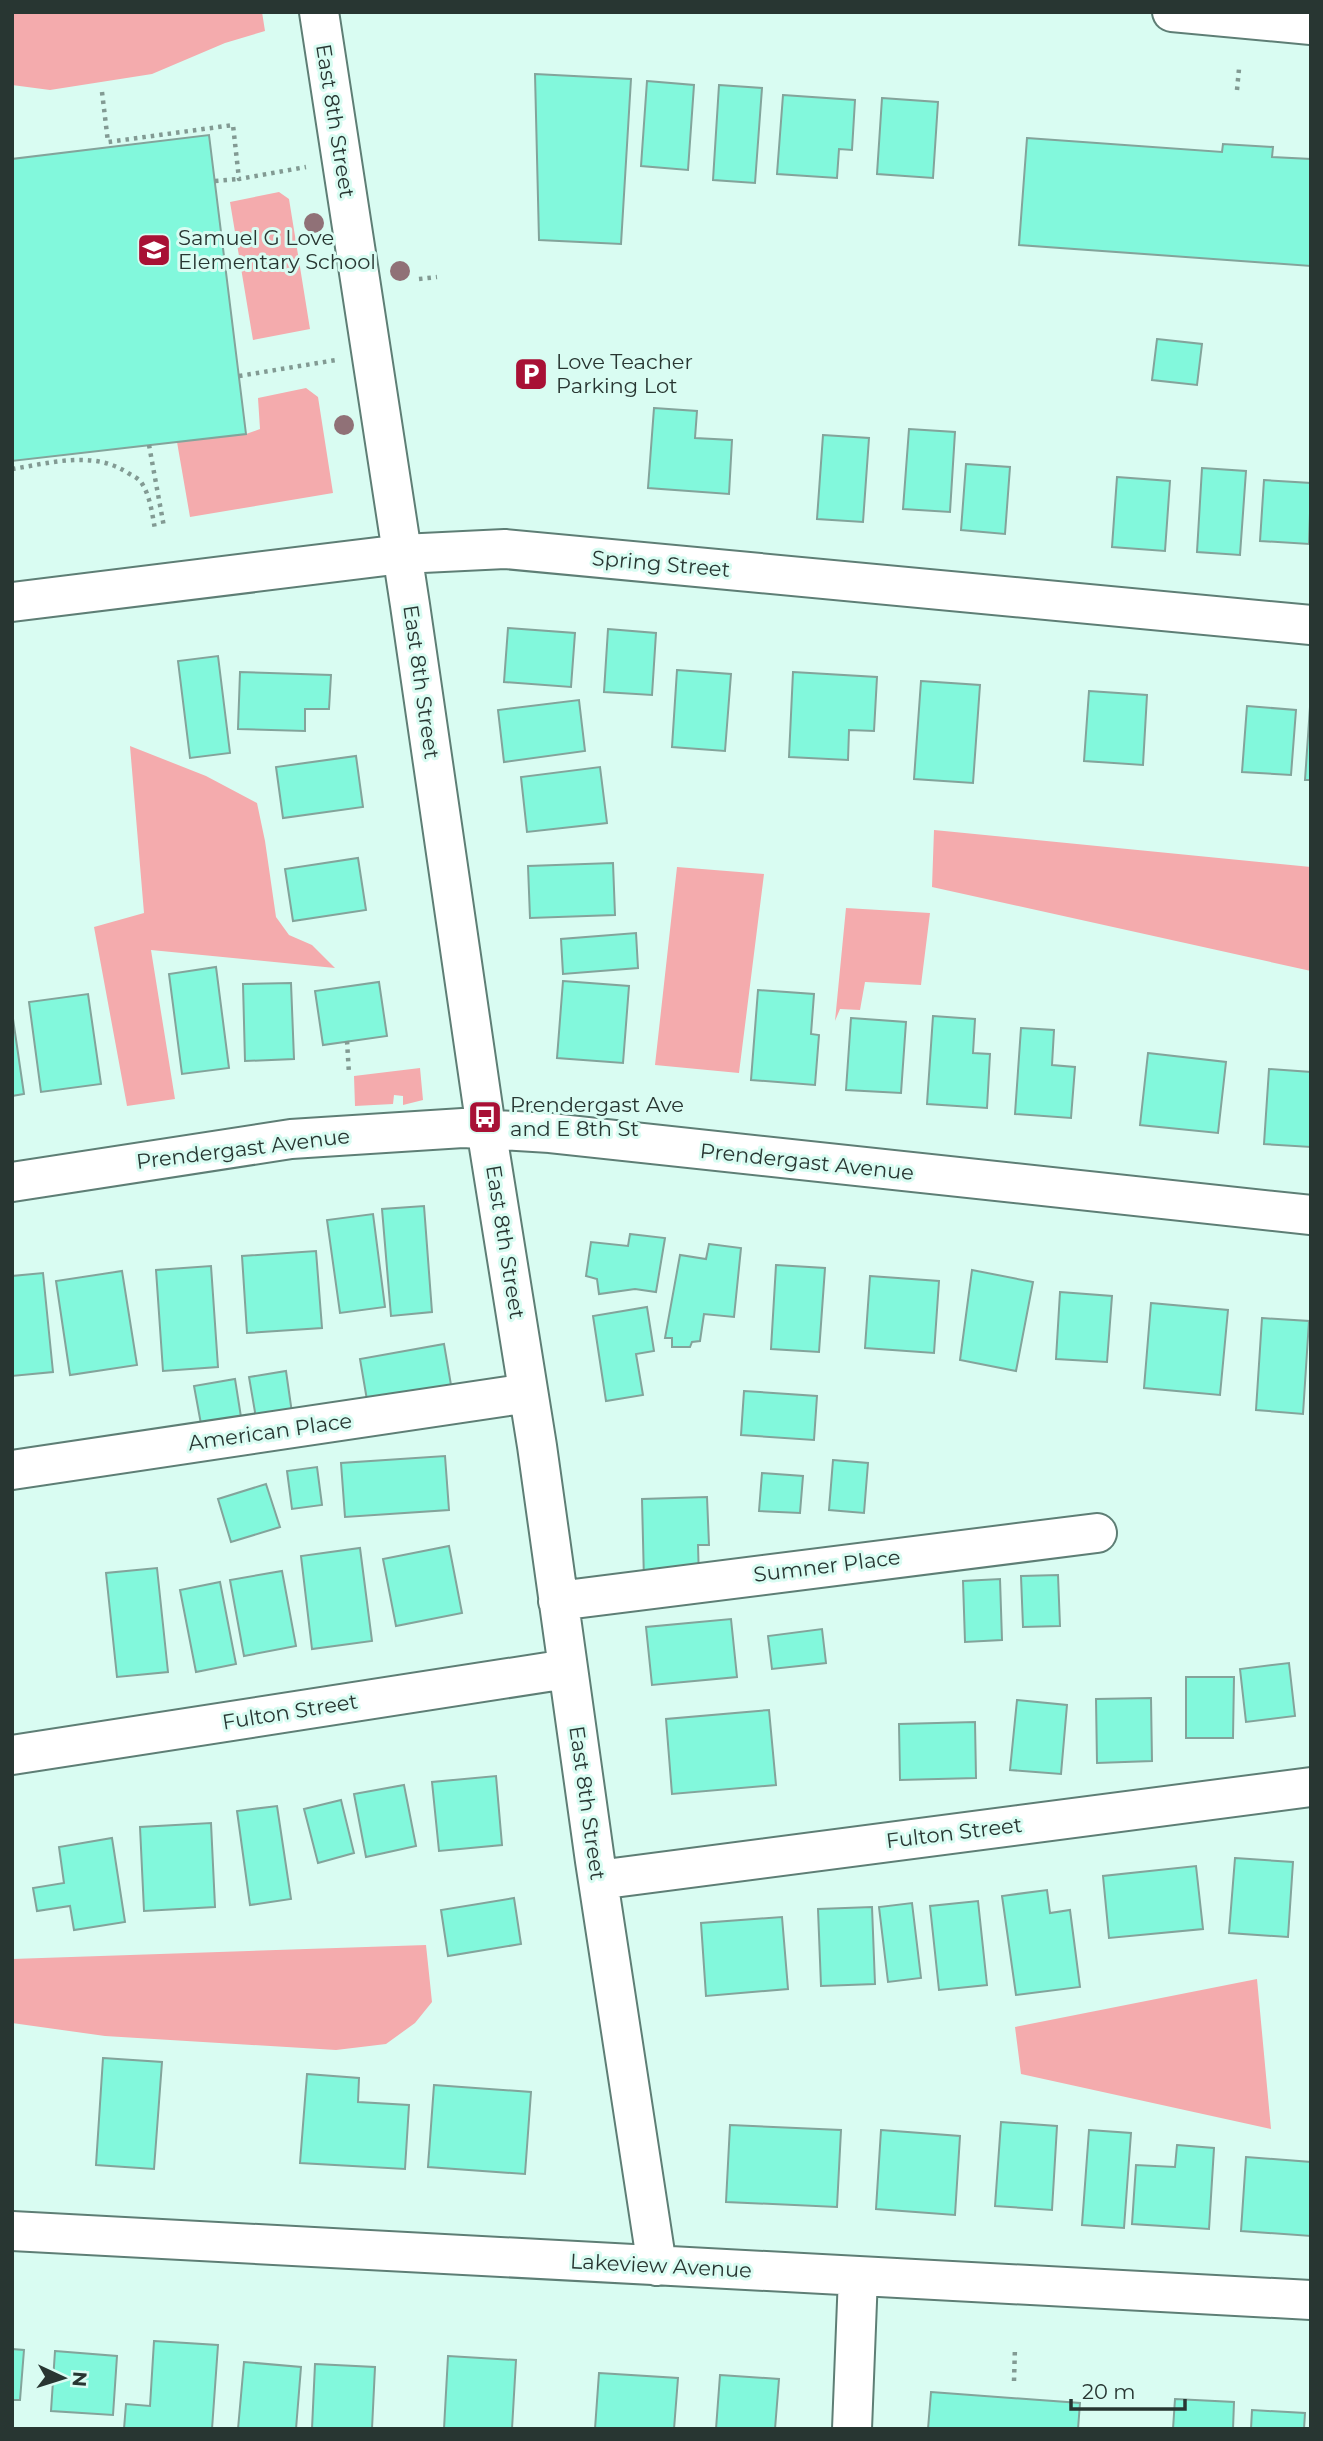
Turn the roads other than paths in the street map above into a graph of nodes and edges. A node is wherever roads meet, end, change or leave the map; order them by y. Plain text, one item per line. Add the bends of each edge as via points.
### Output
1 (318, 12) edge
2 (1172, 12) edge
3 (1311, 25) edge
4 (402, 554) junction
5 (12, 602) edge
6 (1311, 625) edge
7 (486, 1128) junction
8 (12, 1182) edge
9 (1311, 1215) edge
10 (528, 1393) junction
11 (12, 1470) edge
12 (1097, 1533) dead end
13 (558, 1601) junction
14 (567, 1669) junction
15 (12, 1755) edge
16 (1311, 1787) edge
17 (598, 1880) junction
18 (12, 2231) edge
19 (657, 2266) junction
20 (858, 2276) junction
21 (1311, 2300) edge
22 (852, 2429) edge

1 - 4 main road, East 8th Street
2 - 3 main road
4 - 5 main road, Spring Street
4 - 6 main road, Spring Street via 508,550
4 - 7 main road, East 8th Street
7 - 8 main road, Prendergast Avenue via 290,1139
7 - 9 main road, Prendergast Avenue
7 - 10 main road, East 8th Street
10 - 11 main road, American Place
10 - 13 main road, East 8th Street
12 - 13 main road, Sumner Place
13 - 14 main road, East 8th Street
14 - 15 main road, Fulton Street
14 - 17 main road, East 8th Street
16 - 17 main road, Fulton Street
17 - 19 main road, East 8th Street
18 - 19 main road, Lakeview Avenue
19 - 20 main road, Lakeview Avenue
20 - 21 main road, Lakeview Avenue
20 - 22 main road

